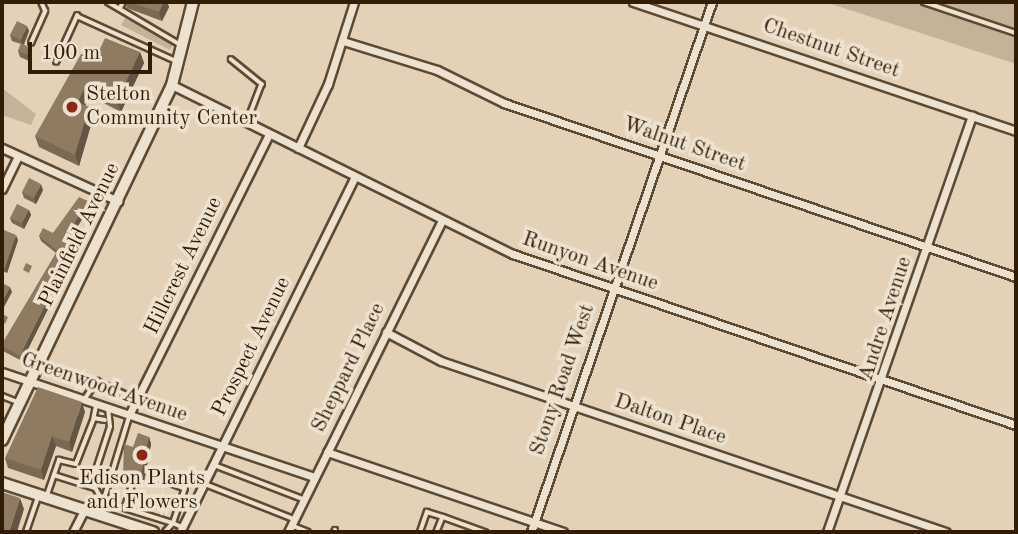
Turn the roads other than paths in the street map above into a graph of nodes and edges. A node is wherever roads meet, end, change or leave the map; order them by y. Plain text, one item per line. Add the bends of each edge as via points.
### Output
1 (41, 2) edge
2 (108, 2) edge
3 (123, 2) edge
4 (193, 2) edge
5 (354, 2) edge
6 (633, 2) edge
7 (712, 2) edge
8 (924, 2) edge
9 (120, 8) junction
10 (704, 24) junction
11 (1016, 33) edge
12 (343, 41) junction
13 (31, 43) dead end
14 (186, 47) junction
15 (230, 59) dead end
16 (56, 62) dead end
17 (181, 64) junction
18 (172, 85) junction
19 (972, 116) junction
20 (247, 122) junction
21 (1016, 131) edge
22 (269, 134) junction
23 (2, 148) edge
24 (298, 148) junction
25 (660, 155) junction
26 (18, 156) junction
27 (355, 177) junction
28 (2, 189) edge
29 (118, 201) junction
30 (442, 220) junction
31 (928, 247) junction
32 (1016, 277) edge
33 (613, 288) junction
34 (386, 332) junction
35 (2, 372) edge
36 (884, 380) junction
37 (31, 382) junction
38 (2, 396) edge
39 (137, 399) junction
40 (84, 400) junction
41 (20, 403) junction
42 (97, 404) junction
43 (573, 406) junction
44 (108, 408) junction
45 (130, 415) junction
46 (94, 418) junction
47 (105, 420) junction
48 (1016, 425) edge
49 (2, 440) edge
50 (222, 446) junction
51 (327, 452) junction
52 (213, 465) junction
53 (54, 475) junction
54 (154, 477) dead end
55 (314, 477) junction
56 (2, 483) edge
57 (204, 484) junction
58 (132, 487) dead end
59 (95, 488) junction
60 (43, 496) junction
61 (186, 497) junction
62 (842, 497) junction
63 (303, 499) junction
64 (195, 500) junction
65 (104, 504) junction
66 (84, 510) junction
67 (130, 510) junction
68 (140, 513) junction
69 (99, 515) junction
70 (443, 517) junction
71 (173, 523) junction
72 (533, 523) junction
73 (130, 525) junction
74 (291, 525) edge
75 (181, 530) edge
76 (26, 532) edge
77 (73, 532) edge
78 (153, 532) edge
79 (165, 532) edge
80 (308, 532) edge
81 (420, 532) edge
82 (437, 532) edge
83 (485, 532) edge
84 (531, 532) edge
85 (563, 532) edge
86 (827, 532) edge
87 (946, 532) edge

1 - 13 lane via 46,10
2 - 9 lane
3 - 9 lane
4 - 14 main road, Plainfield Avenue
5 - 12 street
6 - 10 street, Chestnut Street
7 - 10 street, Stony Road West
8 - 11 lane
9 - 14 lane
10 - 19 street, Chestnut Street
10 - 25 street, Stony Road West
12 - 24 street
12 - 25 street, Walnut Street
14 - 17 main road, Plainfield Avenue
15 - 20 lane via 262,84
16 - 17 lane via 77,16
17 - 18 main road, Plainfield Avenue
18 - 20 street, Runyon Avenue
18 - 29 main road, Plainfield Avenue
19 - 21 street, Chestnut Street
19 - 31 street, Andre Avenue
20 - 22 street, Runyon Avenue
22 - 24 street, Runyon Avenue
22 - 39 street, Hillcrest Avenue
23 - 26 street
24 - 27 street, Runyon Avenue
25 - 31 street, Walnut Street
25 - 33 street, Stony Road West
26 - 28 street
26 - 29 street
27 - 30 street, Runyon Avenue
27 - 50 street, Prospect Avenue
29 - 37 main road, Plainfield Avenue
30 - 33 street, Runyon Avenue via 513,254
30 - 34 street, Sheppard Place
31 - 32 street, Walnut Street
31 - 36 street, Andre Avenue
33 - 36 street, Runyon Avenue
33 - 43 street, Stony Road West
34 - 43 street, Dalton Place via 441,360
34 - 51 street, Sheppard Place
35 - 37 street, Greenwood Avenue
36 - 48 street, Runyon Avenue
36 - 62 street, Andre Avenue
37 - 40 street, Greenwood Avenue
37 - 41 main road, Plainfield Avenue
38 - 41 lane
39 - 40 lane via 97,382
39 - 45 street, Hillcrest Avenue
40 - 42 street, Greenwood Avenue
41 - 49 main road, Plainfield Avenue
42 - 44 street, Greenwood Avenue
42 - 46 lane
43 - 62 street, Dalton Place
43 - 72 street, Stony Road West
44 - 45 street, Greenwood Avenue
44 - 47 lane
45 - 50 street, Greenwood Avenue
45 - 65 lane
46 - 47 lane
46 - 53 lane via 76,464 60,460
47 - 59 lane via 110,427
50 - 52 street, Prospect Avenue
50 - 55 street, Greenwood Avenue
51 - 55 street, Sheppard Place
51 - 72 street
52 - 57 street, Prospect Avenue
52 - 63 lane
53 - 59 lane
53 - 60 lane
54 - 61 lane via 185,489
55 - 63 street, Sheppard Place
56 - 60 main road
57 - 64 street, Prospect Avenue
57 - 74 lane
58 - 67 lane via 125,508
59 - 65 lane
60 - 66 main road
60 - 76 lane
61 - 64 lane
61 - 71 lane
62 - 86 street, Andre Avenue
62 - 87 street, Dalton Place
63 - 74 street, Sheppard Place
64 - 75 street, Prospect Avenue
65 - 69 lane
66 - 69 main road
66 - 77 street
67 - 68 lane
67 - 73 lane
68 - 71 lane
68 - 73 lane
69 - 73 main road
70 - 81 lane via 427,512
70 - 82 lane
70 - 83 lane
71 - 75 lane
71 - 79 lane
72 - 84 street, Stony Road West
72 - 85 street
73 - 78 main road
74 - 80 lane

